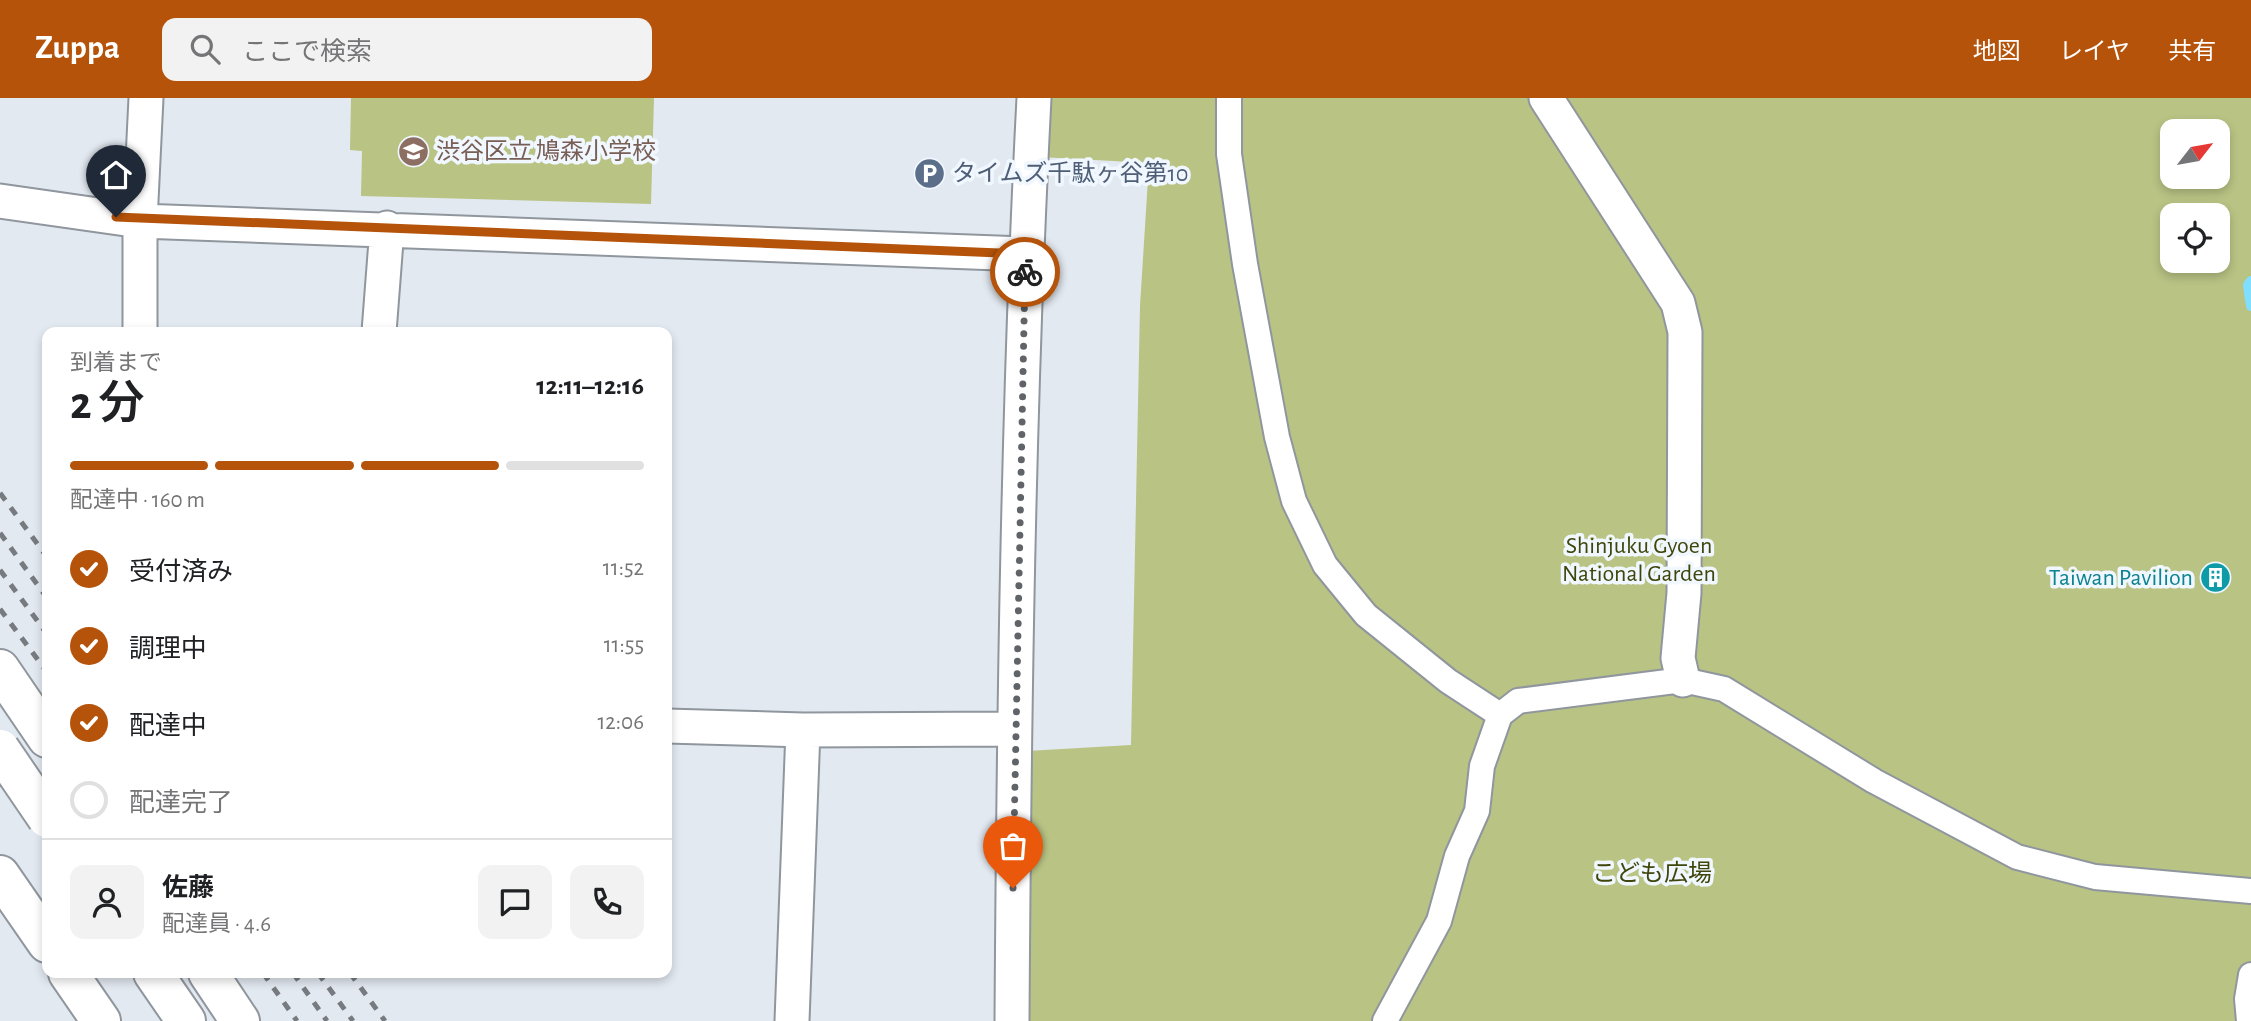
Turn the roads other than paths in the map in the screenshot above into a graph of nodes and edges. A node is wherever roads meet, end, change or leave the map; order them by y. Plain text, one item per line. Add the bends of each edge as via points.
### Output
1 (146, 98) edge
2 (1034, 98) edge
3 (1228, 98) edge
4 (1546, 98) edge
5 (0, 201) edge
6 (140, 221) junction
7 (387, 228) junction
8 (1026, 254) junction
9 (139, 327) edge
10 (379, 327) edge
11 (0, 669) edge
12 (1683, 680) junction
13 (1500, 715) junction
14 (672, 726) edge
15 (1014, 729) junction
16 (803, 730) junction
17 (42, 731) edge
18 (0, 749) edge
19 (42, 811) edge
20 (0, 875) edge
21 (2239, 889) edge
22 (2251, 905) edge
23 (42, 936) edge
24 (2251, 975) edge
25 (71, 978) edge
26 (156, 978) edge
27 (211, 978) edge
28 (101, 1021) edge
29 (186, 1021) edge
30 (240, 1021) edge
31 (792, 1021) edge
32 (1012, 1021) edge
33 (1385, 1021) edge
34 (2249, 1021) edge

1 - 6 street
2 - 8 street
3 - 13 street via 1229,154 1245,264 1277,437 1294,501 1325,565 1366,615 1448,681
4 - 12 street via 1678,303 1685,331 1684,593 1678,658
5 - 6 street
6 - 7 street
6 - 9 street
7 - 8 street
7 - 10 street
8 - 15 street
11 - 17 main road
12 - 13 street via 1518,701
12 - 21 street via 1724,689 1874,781 2017,857 2095,877
13 - 33 street via 1482,766 1477,810 1457,856 1439,921
14 - 16 street
15 - 16 street
15 - 32 street
16 - 31 street
18 - 19 main road, bridge
20 - 23 main road
21 - 22 street
24 - 34 street
25 - 28 main road
26 - 29 main road
27 - 30 main road

